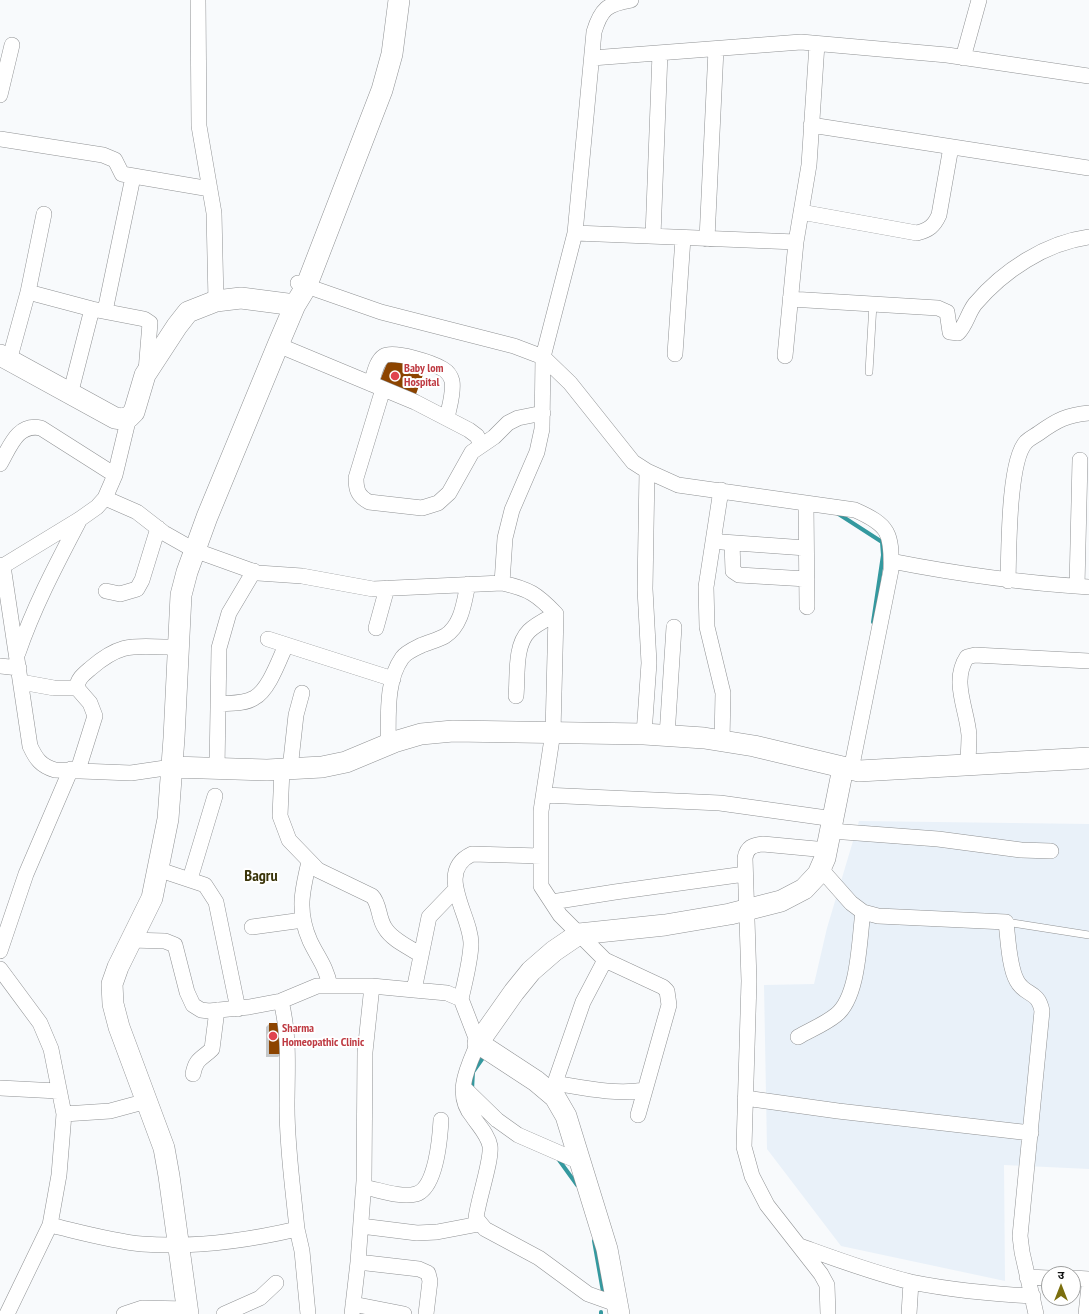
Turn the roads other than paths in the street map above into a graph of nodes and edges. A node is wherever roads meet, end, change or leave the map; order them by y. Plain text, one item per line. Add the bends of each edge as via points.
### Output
1 (198, 0) edge
2 (388, 0) edge
3 (399, 0) edge
4 (631, 0) edge
5 (980, 0) edge
6 (817, 44) junction
7 (12, 45) dead end
8 (716, 49) junction
9 (660, 53) junction
10 (592, 58) junction
11 (963, 58) junction
12 (1089, 76) edge
13 (0, 95) edge
14 (812, 126) junction
15 (0, 139) edge
16 (951, 146) junction
17 (1089, 168) edge
18 (133, 177) junction
19 (210, 189) junction
20 (801, 212) junction
21 (44, 214) dead end
22 (575, 233) junction
23 (653, 236) junction
24 (1089, 237) edge
25 (683, 238) junction
26 (707, 239) junction
27 (796, 242) junction
28 (28, 292) junction
29 (300, 293) junction
30 (790, 299) junction
31 (216, 301) junction
32 (873, 304) junction
33 (98, 310) junction
34 (278, 345) junction
35 (675, 354) dead end
36 (785, 356) dead end
37 (542, 357) junction
38 (4, 358) edge
39 (869, 372) dead end
40 (145, 375) junction
41 (377, 386) junction
42 (70, 395) junction
43 (542, 413) junction
44 (1089, 413) edge
45 (129, 417) junction
46 (447, 418) junction
47 (481, 445) junction
48 (1080, 460) dead end
49 (0, 464) edge
50 (647, 471) junction
51 (115, 475) junction
52 (721, 490) junction
53 (105, 498) junction
54 (806, 503) junction
55 (80, 519) junction
56 (158, 528) junction
57 (713, 542) junction
58 (732, 543) junction
59 (806, 548) junction
60 (194, 550) junction
61 (891, 561) junction
62 (2, 566) edge
63 (254, 571) junction
64 (807, 579) junction
65 (1008, 581) junction
66 (502, 583) junction
67 (468, 584) junction
68 (1083, 586) edge
69 (387, 588) junction
70 (106, 591) dead end
71 (807, 607) dead end
72 (556, 614) junction
73 (674, 627) dead end
74 (376, 628) dead end
75 (268, 639) dead end
76 (286, 645) junction
77 (178, 647) junction
78 (1089, 661) edge
79 (0, 666) edge
80 (19, 668) junction
81 (393, 679) junction
82 (77, 688) junction
83 (302, 693) dead end
84 (516, 696) dead end
85 (218, 704) junction
86 (553, 732) junction
87 (644, 734) junction
88 (667, 736) junction
89 (722, 741) junction
90 (388, 745) junction
91 (1089, 758) edge
92 (968, 766) junction
93 (172, 767) junction
94 (217, 769) junction
95 (286, 769) junction
96 (847, 769) junction
97 (74, 770) junction
98 (544, 795) junction
99 (215, 796) dead end
100 (828, 842) junction
101 (1051, 851) dead end
102 (541, 856) junction
103 (309, 862) junction
104 (157, 869) junction
105 (745, 874) junction
106 (190, 879) junction
107 (456, 890) junction
108 (552, 902) junction
109 (747, 910) junction
110 (863, 912) junction
111 (303, 920) junction
112 (1006, 922) junction
113 (252, 927) dead end
114 (579, 934) junction
115 (1089, 935) edge
116 (130, 940) junction
117 (0, 951) edge
118 (420, 955) junction
119 (605, 960) junction
120 (0, 969) edge
121 (330, 986) junction
122 (372, 986) junction
123 (414, 990) junction
124 (461, 999) junction
125 (281, 1001) junction
126 (238, 1009) junction
127 (218, 1010) junction
128 (798, 1037) dead end
129 (478, 1042) junction
130 (193, 1074) dead end
131 (463, 1087) junction
132 (0, 1088) edge
133 (552, 1089) junction
134 (58, 1090) junction
135 (645, 1090) junction
136 (745, 1098) junction
137 (147, 1101) junction
138 (64, 1114) junction
139 (638, 1115) dead end
140 (441, 1120) dead end
141 (1031, 1133) junction
142 (580, 1162) junction
143 (364, 1187) junction
144 (479, 1224) junction
145 (50, 1225) junction
146 (361, 1226) junction
147 (297, 1229) junction
148 (178, 1246) junction
149 (799, 1246) junction
150 (358, 1262) junction
151 (1027, 1277) junction
152 (1041, 1278) edge
153 (911, 1282) junction
154 (276, 1283) dead end
155 (1089, 1286) edge
156 (1033, 1296) junction
157 (614, 1306) edge
158 (352, 1309) edge
159 (188, 1312) edge
160 (7, 1314) edge
161 (124, 1314) edge
162 (224, 1314) edge
163 (308, 1314) edge
164 (404, 1314) edge
165 (426, 1314) edge
166 (828, 1314) edge
167 (909, 1314) edge
168 (1036, 1314) edge
169 (1086, 1314) edge

1 - 19 street via 199,126
2 - 29 street via 381,57 372,94 332,190
3 - 29 street via 392,54 382,90
4 - 10 street via 607,7 599,15 594,32
5 - 11 street
6 - 8 street via 801,42
6 - 11 street
6 - 14 street
7 - 13 street
8 - 9 street
8 - 26 street
9 - 10 street
9 - 23 street
10 - 22 street
11 - 12 street
14 - 16 street
14 - 20 street
15 - 18 street via 111,157 122,174
16 - 17 street
16 - 20 street via 939,215 935,225 927,230 917,233
18 - 19 street
18 - 33 street
19 - 31 street via 214,213
20 - 27 street
21 - 28 street
22 - 23 street
22 - 37 street
23 - 25 street
24 - 32 street via 1074,239 1042,252 1016,267 992,285 974,306 958,333 950,332 947,312 944,309
25 - 26 street
25 - 35 street
26 - 27 street
27 - 30 street
28 - 33 street
28 - 38 street
29 - 31 street
29 - 34 street
29 - 37 street via 514,346
30 - 32 street
30 - 36 street
31 - 40 street via 188,312
32 - 39 lane
33 - 40 street via 133,315 150,323
33 - 42 street
34 - 41 street
34 - 60 street
37 - 43 street
37 - 50 street via 570,383 633,462
38 - 42 street
40 - 45 street via 134,412
41 - 46 street
41 - 46 street via 378,361 384,356 395,354 443,369 452,381
41 - 47 street via 356,478 356,490 361,498 369,502 422,508 438,503 449,492 472,452
42 - 45 street via 114,418
43 - 47 street via 508,423 494,437
43 - 66 street via 542,429 537,452 510,517 505,538
44 - 65 street via 1070,415 1055,422 1026,442 1020,454 1014,473
45 - 51 street
46 - 47 street via 477,436
48 - 68 street
49 - 51 street via 17,436 24,428 32,426 40,428
50 - 52 street via 678,484
50 - 87 street via 645,589 649,663
51 - 53 street
52 - 54 street
52 - 57 street
53 - 55 street
53 - 56 street via 137,512
54 - 59 street
54 - 61 street via 854,510 875,519 887,532 892,551
55 - 62 street
55 - 80 street via 26,628
56 - 60 street
56 - 70 street via 137,589 120,594
57 - 58 street
57 - 89 street via 706,587 706,607 707,627 723,693
58 - 59 street
58 - 64 street via 732,571 739,575
59 - 64 street
60 - 63 street
60 - 77 street via 181,596
61 - 65 street
61 - 96 street
62 - 80 street
63 - 69 street via 302,576 373,589
63 - 85 street via 229,613 219,648
64 - 71 street
65 - 68 street
66 - 67 street
66 - 72 street via 523,587 534,593
67 - 69 street
67 - 81 street via 462,612 455,626 445,636 417,647 403,656 396,667
69 - 74 street
72 - 84 street via 530,629 525,636 520,647
72 - 86 street
73 - 88 street
75 - 76 street
76 - 81 street
76 - 85 street via 261,693 254,699
77 - 82 street via 126,646 114,651 81,677
77 - 93 street
78 - 92 street via 967,657 960,673 960,687 969,734
79 - 80 street
80 - 82 street via 54,688
80 - 97 street via 30,746 36,759 45,767 55,770
81 - 90 street via 390,687
82 - 97 street via 90,703 95,716
83 - 95 street
85 - 94 street
86 - 87 street
86 - 90 street via 453,731 422,734
86 - 98 street
87 - 88 street
88 - 89 street
89 - 96 street via 754,746
90 - 95 street via 346,762 322,767
91 - 92 street
92 - 96 street via 859,771
93 - 94 street
93 - 97 street via 131,773
93 - 104 street via 168,819
94 - 95 street
95 - 103 street via 280,816 289,840
96 - 100 street
97 - 117 street via 26,874
98 - 100 street via 720,803
98 - 102 street via 541,811
99 - 106 street
100 - 101 street via 938,839 1021,850
100 - 105 street via 753,845 746,851
100 - 109 street via 804,889 781,901
100 - 110 street via 851,903
102 - 107 street via 472,854 463,858 457,867
102 - 108 street via 541,886
103 - 111 street via 301,895
103 - 118 street via 318,870 372,896 376,900 379,916 385,928
104 - 106 street
104 - 116 street via 152,898
105 - 108 street
105 - 109 street
106 - 126 street via 205,885 216,902
107 - 118 street via 429,917
107 - 124 street via 471,944
108 - 114 street via 560,915
109 - 114 street via 665,925
109 - 136 street via 749,981
110 - 112 street via 878,916
110 - 128 street via 855,969 846,1004 836,1015
111 - 113 street
111 - 121 street via 310,942 327,971
112 - 115 lane
112 - 141 street via 1013,973 1020,985 1040,1001 1042,1011
114 - 119 street
114 - 129 street via 531,971
116 - 127 street via 165,941 175,945 187,992 193,1005 201,1010
116 - 137 street via 112,984 113,1004 131,1065
118 - 123 street
119 - 133 street via 583,1002
119 - 135 street via 667,991 669,1005
120 - 134 street via 40,1023 51,1049
121 - 122 street
121 - 125 street via 317,986
122 - 123 street
122 - 143 street via 365,1052
123 - 124 street via 447,993
124 - 129 street
125 - 126 street
125 - 147 street via 289,1045 287,1107
126 - 127 street
127 - 130 street via 212,1049 195,1064
129 - 131 street
129 - 133 street
131 - 142 street via 497,1120 518,1134
131 - 144 street via 463,1100 468,1112 484,1131 490,1144 491,1153 476,1218
132 - 134 street
133 - 135 street via 610,1092
133 - 142 street via 566,1116
134 - 138 street
135 - 139 street
136 - 141 street
136 - 149 street via 744,1147 752,1176 766,1205
137 - 138 street via 110,1111
137 - 148 street via 164,1148
138 - 145 street via 59,1175
140 - 143 street via 431,1178 426,1188 417,1194 402,1194
141 - 151 street via 1020,1236
142 - 157 street via 607,1249
143 - 146 street
144 - 146 street via 418,1233
144 - 157 street via 539,1258 588,1294
145 - 148 street via 141,1244
145 - 160 street
146 - 150 street
147 - 148 street via 259,1238
147 - 163 street via 302,1251
148 - 159 street
149 - 153 street via 862,1269
149 - 166 street via 827,1285
150 - 158 street
150 - 165 street via 419,1269 428,1273 430,1281
151 - 152 street
151 - 156 street
153 - 156 street via 961,1290
153 - 167 street
154 - 162 street via 260,1298
155 - 169 street
156 - 168 street
158 - 164 street
159 - 161 street via 142,1308

